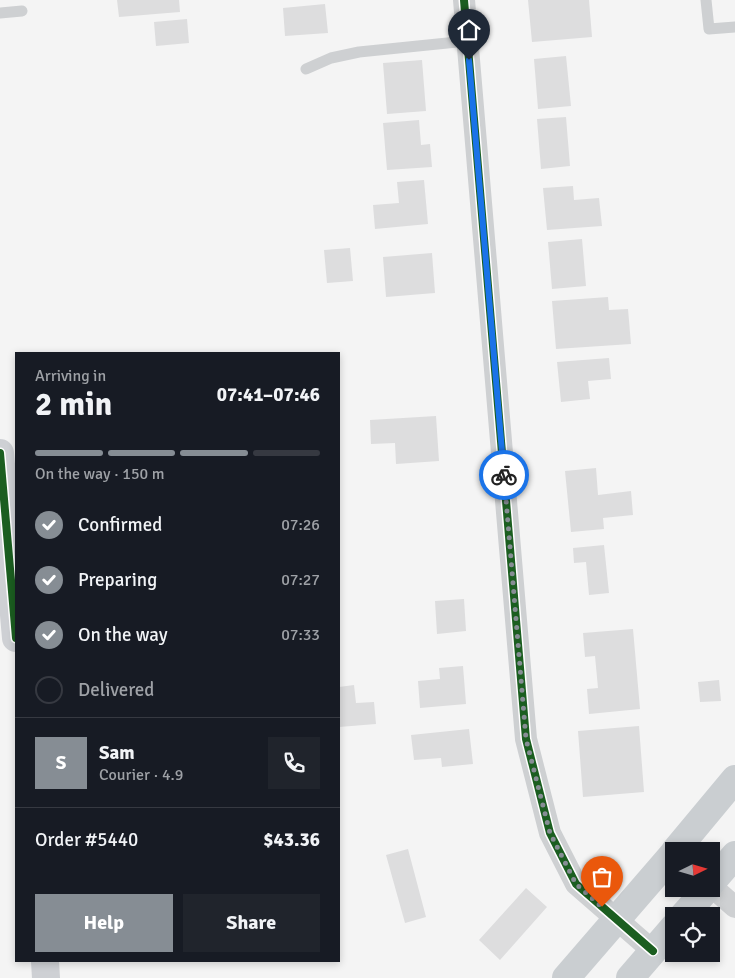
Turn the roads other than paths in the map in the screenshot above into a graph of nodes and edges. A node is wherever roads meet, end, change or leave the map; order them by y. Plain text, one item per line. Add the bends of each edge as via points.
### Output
1 (464, 0) edge
2 (706, 0) edge
3 (22, 11) dead end
4 (0, 13) edge
5 (735, 27) edge
6 (467, 40) junction
7 (306, 69) dead end
8 (0, 453) edge
9 (15, 626) edge
10 (735, 778) edge
11 (683, 842) edge
12 (735, 856) edge
13 (665, 863) edge
14 (720, 874) edge
15 (720, 893) edge
16 (735, 907) edge
17 (616, 919) junction
18 (665, 937) edge
19 (653, 951) junction
20 (45, 962) edge
21 (46, 978) edge
22 (566, 978) edge
23 (630, 978) edge

1 - 6 street
2 - 5 lane via 709,29
3 - 4 lane
6 - 7 lane via 359,52 331,58
6 - 17 street via 526,739 550,833 576,884
8 - 9 street
10 - 11 main road
12 - 14 main road
13 - 17 main road
15 - 16 street
17 - 19 street
17 - 22 main road
18 - 19 main road
19 - 23 main road
20 - 21 street

